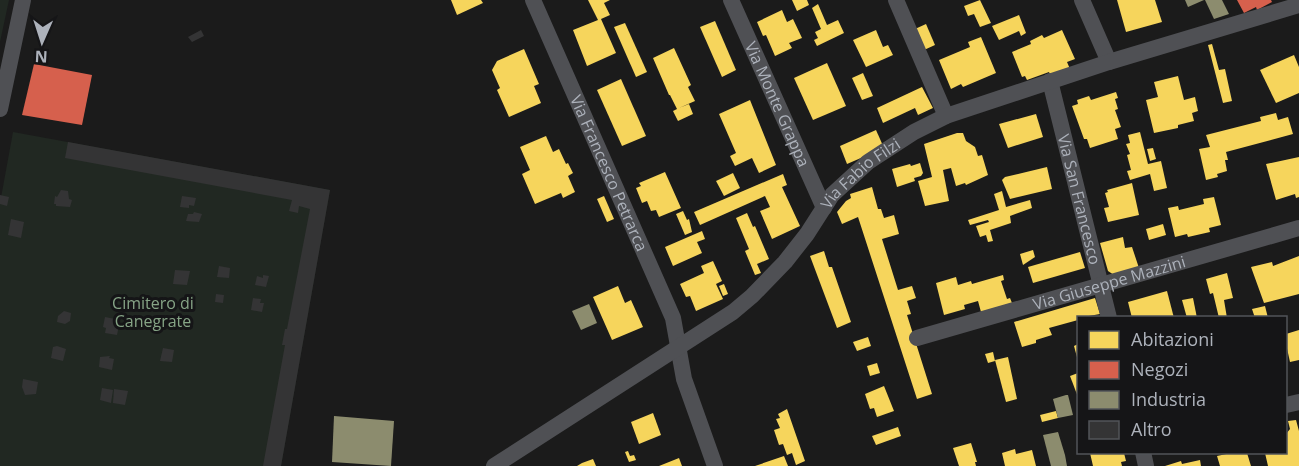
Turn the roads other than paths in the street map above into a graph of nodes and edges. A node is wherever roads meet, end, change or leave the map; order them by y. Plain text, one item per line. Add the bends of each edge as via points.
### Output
1 (23, 0) edge
2 (534, 0) edge
3 (731, 0) edge
4 (896, 0) edge
5 (1082, 0) edge
6 (1299, 5) edge
7 (1109, 62) junction
8 (1050, 81) junction
9 (0, 109) edge
10 (946, 116) junction
11 (824, 208) junction
12 (1299, 228) edge
13 (1101, 285) junction
14 (1109, 316) edge
15 (917, 338) dead end
16 (678, 348) junction
17 (494, 466) edge
18 (715, 466) edge

1 - 9 street
2 - 16 street, Via Francesco Petrarca via 673,318
3 - 11 street, Via Monte Grappa
4 - 10 street
5 - 7 street
6 - 7 street, Via Fabio Filzi
7 - 8 street, Via Fabio Filzi
8 - 10 street, Via Fabio Filzi
8 - 13 street, Via San Francesco
10 - 11 street, Via Fabio Filzi via 868,162 832,195
11 - 16 street, Via Fabio Filzi via 785,262 752,296
12 - 13 street, Via Giuseppe Mazzini
13 - 14 street, Via San Francesco
13 - 15 street, Via Giuseppe Mazzini
16 - 17 street, Via Fabio Filzi
16 - 18 street, Via Francesco Petrarca via 684,379

